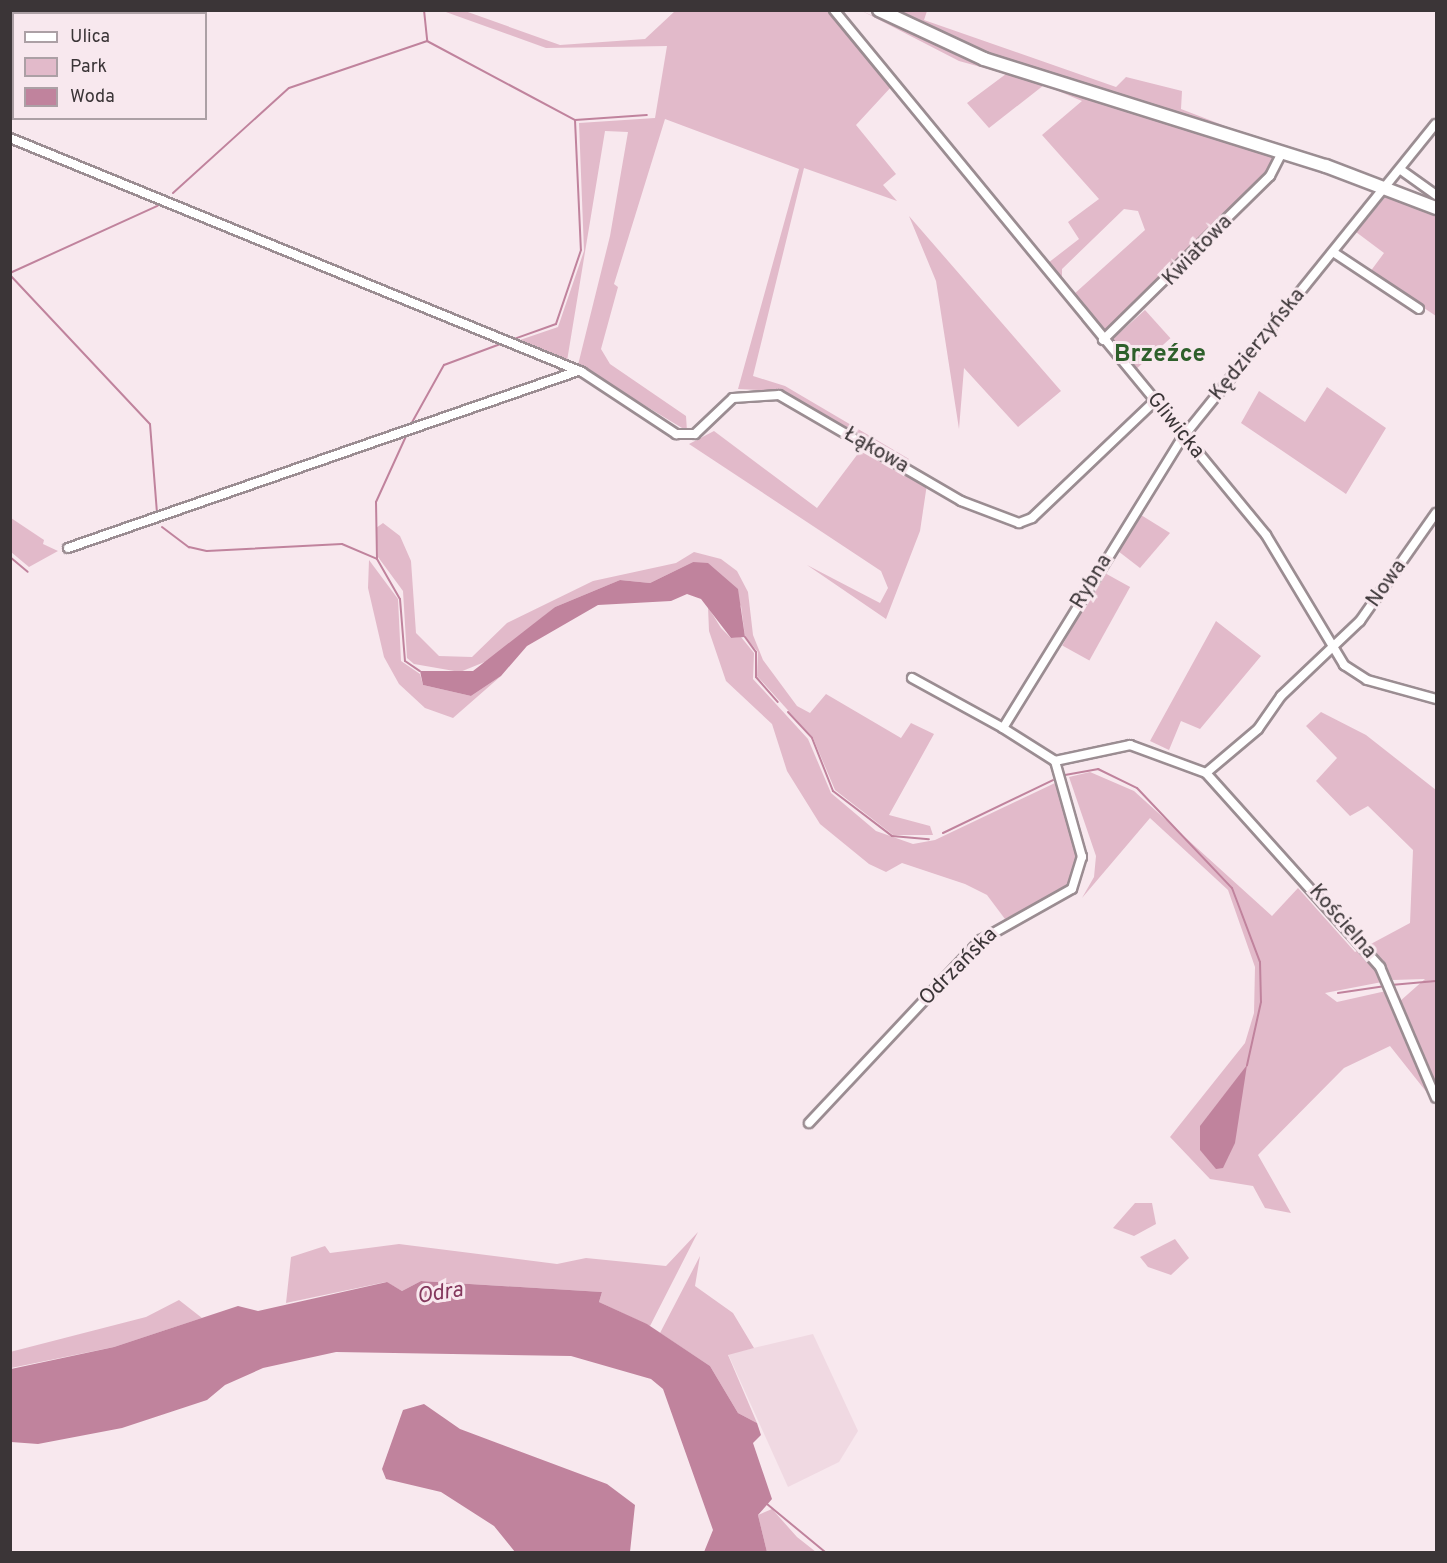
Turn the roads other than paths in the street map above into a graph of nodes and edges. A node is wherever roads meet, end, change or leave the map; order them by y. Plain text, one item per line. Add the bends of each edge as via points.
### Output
1 (834, 10) edge
2 (879, 10) edge
3 (1437, 124) edge
4 (10, 138) edge
5 (1282, 152) junction
6 (1401, 170) junction
7 (1388, 187) junction
8 (1437, 195) edge
9 (1437, 208) edge
10 (1333, 252) junction
11 (1419, 309) dead end
12 (1103, 340) junction
13 (580, 371) junction
14 (1155, 401) junction
15 (1183, 437) junction
16 (1437, 513) edge
17 (68, 548) dead end
18 (1330, 649) junction
19 (912, 678) dead end
20 (1437, 699) edge
21 (1003, 728) junction
22 (1055, 761) junction
23 (1206, 773) junction
24 (1437, 1098) edge
25 (809, 1123) dead end

1 - 12 street, Gliwicka
2 - 5 main road via 984,59
3 - 6 street, Kędzierzyńska
4 - 13 street
5 - 7 main road
5 - 12 street, Kwiatowa via 1262,184
6 - 7 street, Kędzierzyńska
6 - 8 street
7 - 9 main road
7 - 10 street, Kędzierzyńska
10 - 11 street
10 - 15 street, Kędzierzyńska
12 - 14 street, Gliwicka
13 - 14 street, Łąkowa via 687,436 733,398 779,395 961,501 1019,523 1032,518
13 - 17 street
14 - 15 street, Gliwicka
15 - 18 street, Gliwicka via 1286,562
15 - 21 street, Rybna
16 - 18 street, Nowa via 1365,614
18 - 20 street, Gliwicka via 1367,680
18 - 23 street, Nowa via 1281,696 1258,729
19 - 21 street
21 - 22 street
22 - 23 street via 1131,745
22 - 25 street, Odrzańska via 1082,857 1072,889 981,940
23 - 24 street, Kościelna via 1340,916 1389,985

